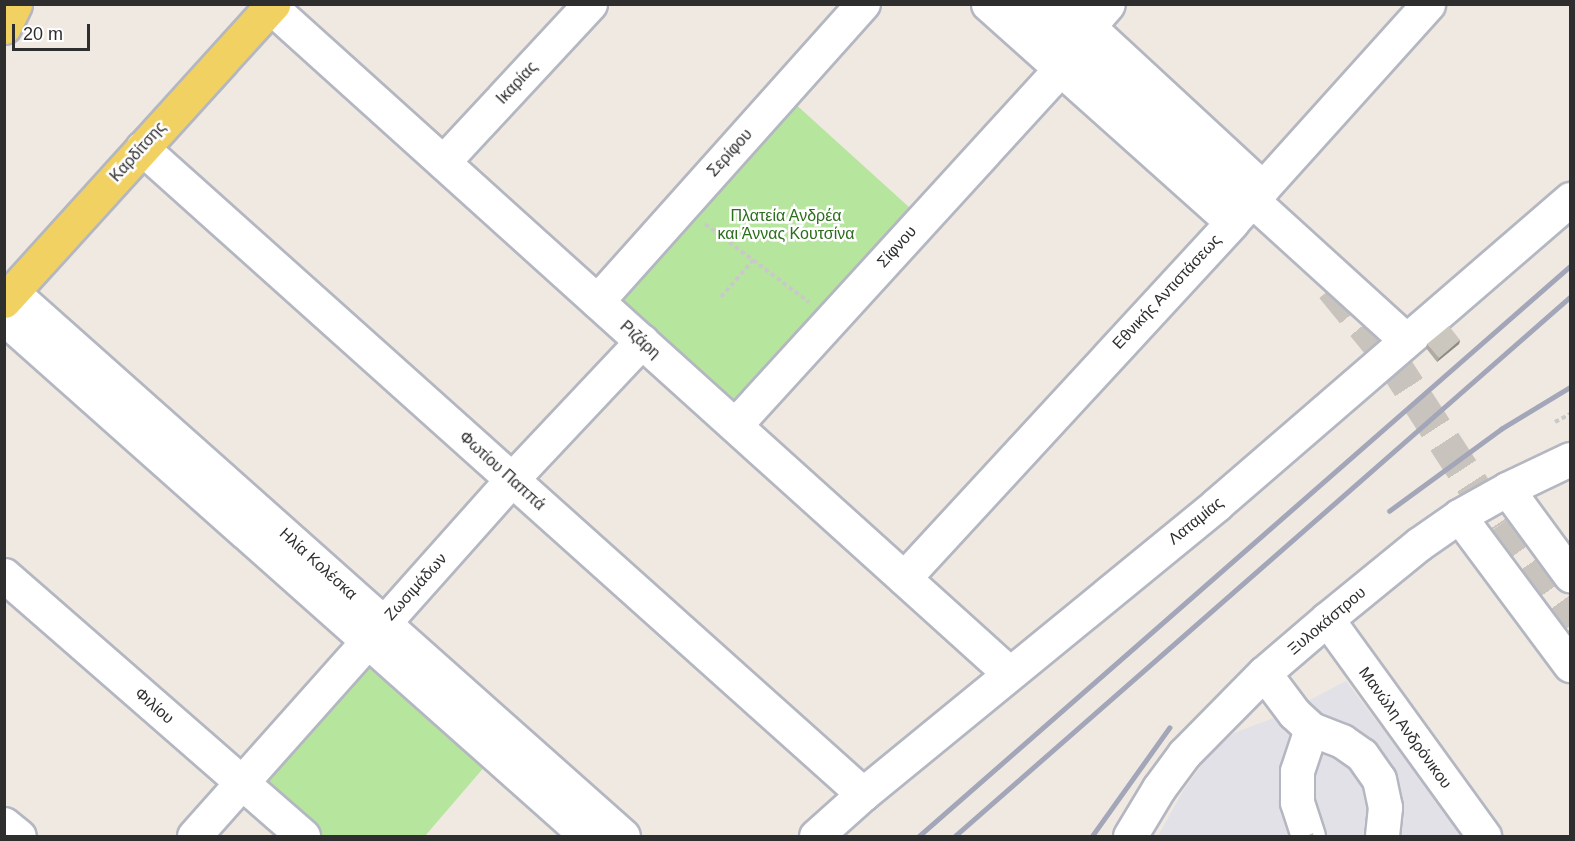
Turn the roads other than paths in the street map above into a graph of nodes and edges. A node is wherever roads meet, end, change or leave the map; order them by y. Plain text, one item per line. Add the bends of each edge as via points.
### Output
1 (15, 4) edge
2 (590, 4) edge
3 (863, 4) edge
4 (988, 4) edge
5 (1028, 4) edge
6 (1064, 4) edge
7 (1428, 4) edge
8 (272, 6) edge
9 (1098, 16) edge
10 (4, 27) edge
11 (1060, 69) junction
12 (142, 148) junction
13 (443, 162) junction
14 (1243, 199) junction
15 (1570, 199) edge
16 (597, 301) junction
17 (7, 304) edge
18 (1405, 339) junction
19 (642, 341) junction
20 (735, 425) junction
21 (1570, 459) edge
22 (512, 480) junction
23 (1507, 489) junction
24 (1459, 516) junction
25 (4, 575) edge
26 (1570, 575) edge
27 (904, 578) junction
28 (1328, 619) junction
29 (376, 633) junction
30 (1570, 665) edge
31 (1009, 673) junction
32 (1264, 673) junction
33 (1311, 729) junction
34 (242, 783) junction
35 (863, 794) junction
36 (4, 824) edge
37 (19, 837) edge
38 (194, 837) edge
39 (303, 837) edge
40 (587, 837) edge
41 (623, 837) edge
42 (816, 837) edge
43 (1130, 837) edge
44 (1308, 837) edge
45 (1382, 837) edge
46 (1484, 837) edge

1 - 10 main road
2 - 13 street, Ικαρίας
3 - 16 street, Σερίφου
4 - 11 street
5 - 14 street
6 - 9 street
7 - 14 street, Εθνικής Αντιστάσεως
8 - 12 main road, Καρδίτσης
8 - 13 street, Ριζάρη
9 - 14 street
11 - 14 street
11 - 20 street, Σίφνου
12 - 17 main road, Καρδίτσης
12 - 22 street, Φωτίου Παππά
13 - 16 street, Ριζάρη
14 - 18 street
14 - 27 street, Εθνικής Αντιστάσεως
15 - 18 street, Λαταμίας
16 - 19 street, Ριζάρη
17 - 29 street, Ηλία Κολέσκα
18 - 31 street, Λαταμίας via 1217,504
19 - 20 street, Ριζάρη
19 - 22 street, Ζωσιμάδων
20 - 27 street, Ριζάρη
21 - 23 street, Ξυλοκάστρου
22 - 29 street, Ζωσιμάδων
22 - 35 street, Φωτίου Παππά
23 - 24 street, Ξυλοκάστρου
23 - 26 street
24 - 28 street, Ξυλοκάστρου
24 - 30 street
25 - 34 street, Φιλίου
27 - 31 street, Ριζάρη
28 - 32 street, Ξυλοκάστρου
28 - 46 street, Μανώλη Ανδρόνικου
29 - 34 street, Ζωσιμάδων
29 - 40 street, Ηλία Κολέσκα
29 - 41 street, Ηλία Κολέσκα
31 - 35 street, Λαταμίας
32 - 33 street
32 - 43 street, Ξυλοκάστρου via 1184,754
33 - 44 street via 1297,771 1297,802
33 - 45 street via 1342,741 1362,755 1379,779 1384,807
34 - 38 street, Ζωσιμάδων
34 - 39 street, Φιλίου
35 - 42 street, Λαταμίας
36 - 37 street

